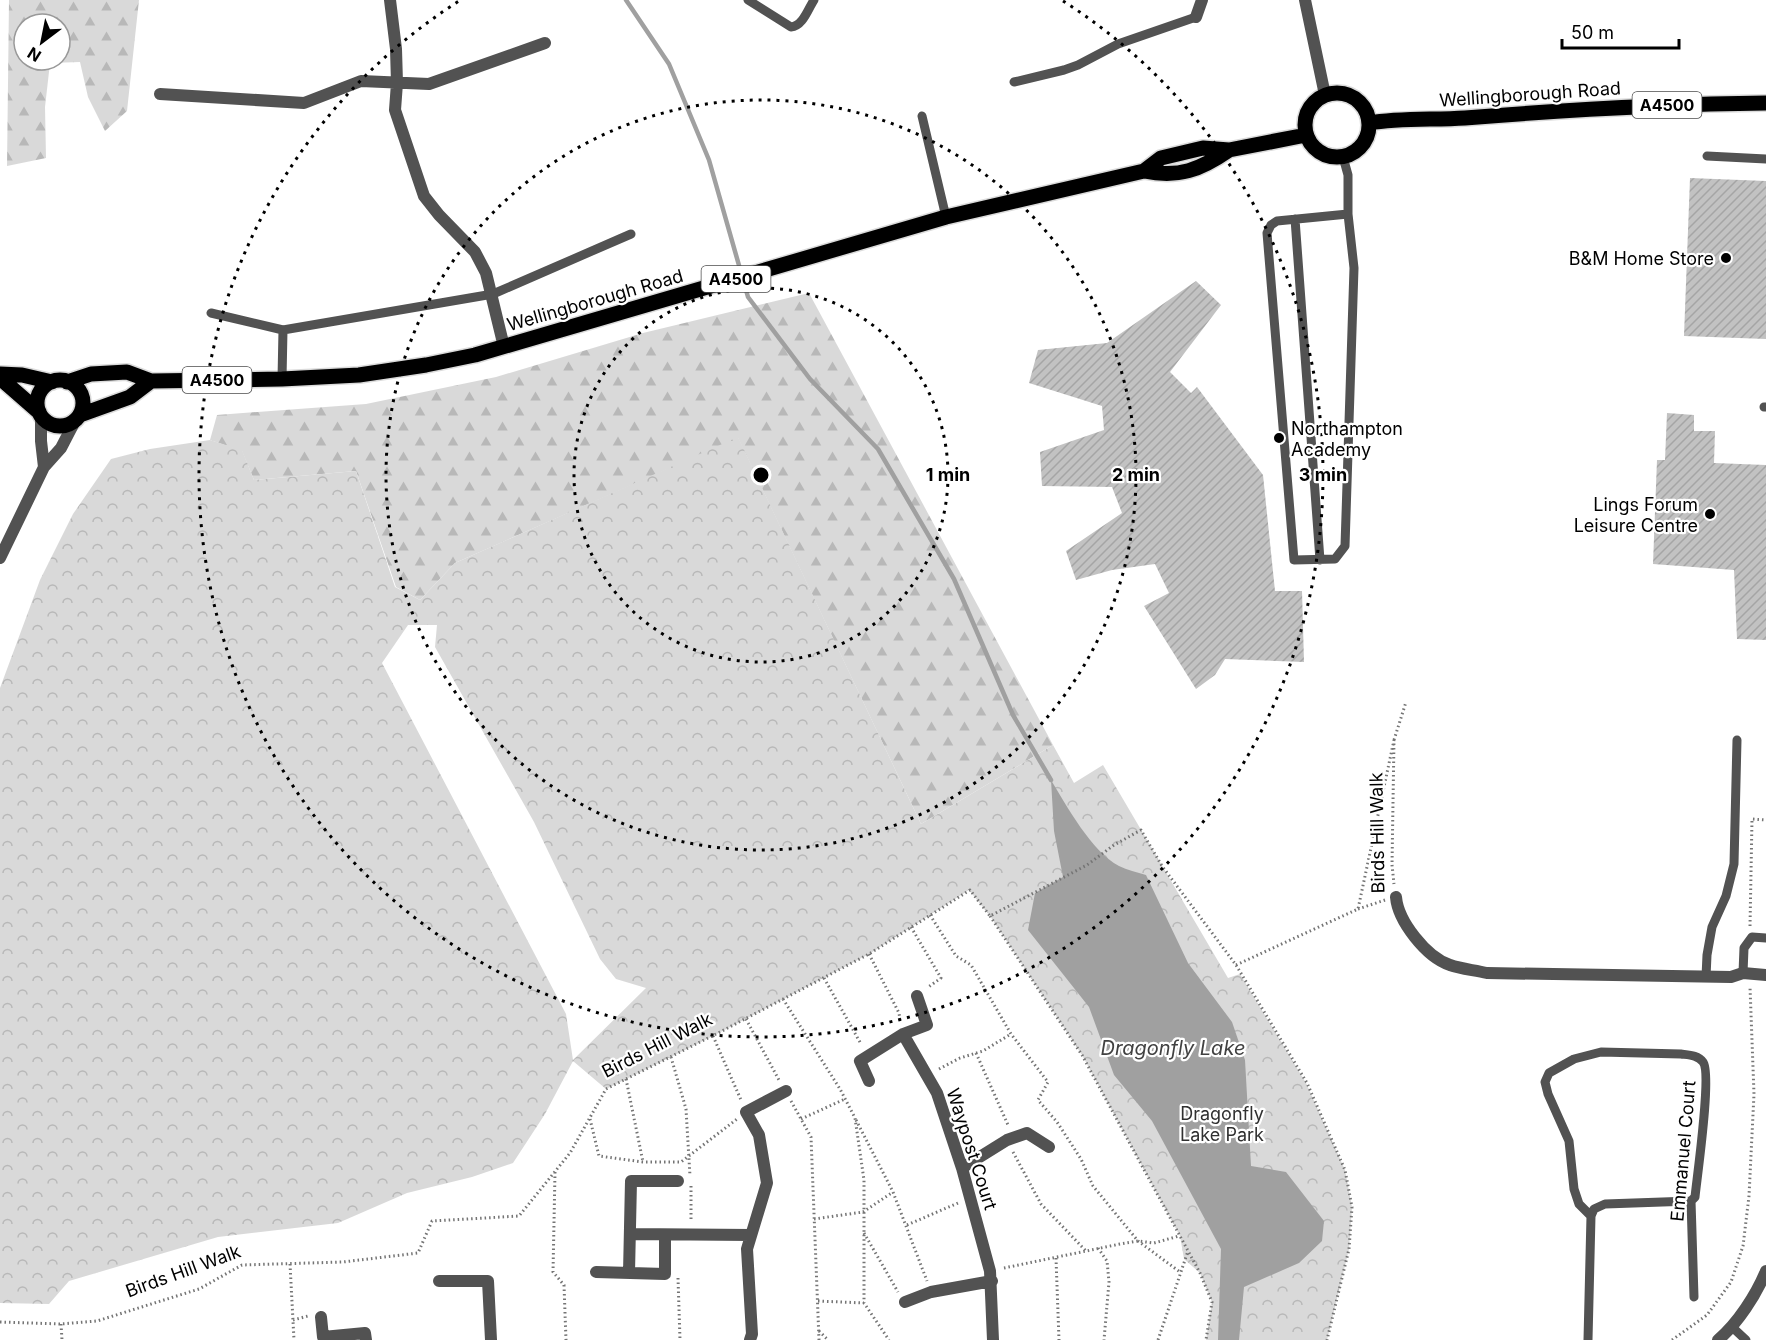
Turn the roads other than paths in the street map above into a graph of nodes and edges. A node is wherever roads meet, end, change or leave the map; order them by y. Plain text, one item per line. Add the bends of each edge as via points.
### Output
1 (390, 0) edge
2 (748, 0) edge
3 (814, 0) edge
4 (1203, 0) edge
5 (1305, 0) edge
6 (1196, 17) joint
7 (545, 43) dead end
8 (1014, 82) dead end
9 (397, 83) junction
10 (160, 94) dead end
11 (1325, 95) junction
12 (1766, 103) edge
13 (922, 116) dead end
14 (1369, 123) junction
15 (1306, 135) junction
16 (1343, 156) junction
17 (1707, 156) dead end
18 (1766, 159) edge
19 (1348, 214) junction
20 (945, 217) junction
21 (1295, 219) junction
22 (631, 234) dead end
23 (493, 294) junction
24 (211, 313) dead end
25 (283, 330) junction
26 (504, 347) junction
27 (0, 376) edge
28 (282, 379) junction
29 (151, 381) junction
30 (59, 382) junction
31 (40, 414) junction
32 (77, 418) junction
33 (44, 466) junction
34 (0, 558) edge
35 (1320, 560) junction
36 (1737, 740) dead end
37 (1396, 897) road end
38 (1766, 938) edge
39 (1746, 973) junction
40 (1766, 975) edge
41 (1707, 977) junction
42 (917, 996) road end
43 (903, 1034) junction
44 (869, 1081) dead end
45 (786, 1091) road end
46 (1049, 1147) dead end
47 (962, 1168) junction
48 (678, 1181) dead end
49 (1691, 1201) junction
50 (1591, 1216) junction
51 (630, 1234) junction
52 (665, 1234) junction
53 (751, 1235) junction
54 (1766, 1271) edge
55 (596, 1272) dead end
56 (629, 1273) junction
57 (991, 1276) junction
58 (439, 1281) dead end
59 (1694, 1297) dead end
60 (905, 1302) road end
61 (321, 1317) dead end
62 (1731, 1326) junction
63 (366, 1340) edge
64 (491, 1340) edge
65 (750, 1340) edge
66 (993, 1340) edge
67 (1588, 1340) edge
68 (1718, 1340) edge
69 (1746, 1340) edge

1 - 9 street
2 - 3 lane via 791,27 800,23
4 - 6 street
5 - 11 street
6 - 8 lane via 1118,44 1078,65
7 - 9 street via 429,84
9 - 10 street via 362,81 304,103
9 - 23 street via 395,110 424,196 475,252
11 - 14 main road via 1345,94 1354,98 1367,113
11 - 15 main road via 1307,111
12 - 14 main road, Wellingborough Road / A4500 via 1597,107
13 - 20 lane
14 - 16 main road via 1362,145
15 - 16 main road via 1325,155
15 - 20 main road, Wellingborough Road / A4500 via 1229,150 1203,148 1166,156 1144,171
16 - 19 lane via 1348,175
17 - 18 lane
19 - 21 lane
19 - 35 lane via 1354,268 1345,546 1335,559
20 - 26 main road, Wellingborough Road / A4500
21 - 35 lane
21 - 35 lane via 1277,221 1270,225 1267,234 1294,560
22 - 23 lane
23 - 25 lane
23 - 26 street
24 - 25 lane
25 - 28 lane
26 - 28 main road, Wellingborough Road / A4500 via 359,375
27 - 30 main road, Wellingborough Road via 22,375
27 - 31 main road, Wellingborough Road
28 - 29 main road, Wellingborough Road / A4500
29 - 30 main road, Wellingborough Road via 127,372 91,374
29 - 32 main road via 130,397
30 - 31 main road via 44,387 39,394
30 - 32 main road via 74,385 80,391
31 - 32 main road via 57,426
31 - 33 street
32 - 33 street
33 - 34 street
36 - 41 lane via 1734,864 1712,927
37 - 41 street, Birds Hill Walk via 1397,909 1418,942 1448,964 1487,973
38 - 39 lane via 1752,937 1744,948
39 - 40 street, Birds Hill Walk
39 - 41 street, Birds Hill Walk
42 - 43 street via 927,1025
43 - 44 street via 860,1061
43 - 47 street, Waypost Court via 937,1093
45 - 53 street via 746,1112 759,1135 767,1183
46 - 47 street via 1027,1133
47 - 57 street, Waypost Court
48 - 51 street via 631,1181
49 - 50 lane via 1605,1204 1594,1209
49 - 50 lane, Emmanuel Court via 1695,1197 1703,1120 1707,1072 1703,1061 1694,1055 1601,1052 1574,1059 1549,1073 1545,1082 1569,1141 1579,1204
49 - 59 lane, Emmanuel Court
50 - 67 lane
51 - 52 street
51 - 56 street
52 - 53 street
52 - 56 street via 665,1274
53 - 65 street via 747,1249
54 - 62 street
55 - 56 street
57 - 60 street
57 - 66 street, Waypost Court
58 - 64 street via 488,1281
61 - 63 street via 323,1337 364,1333
62 - 68 street
62 - 69 lane

